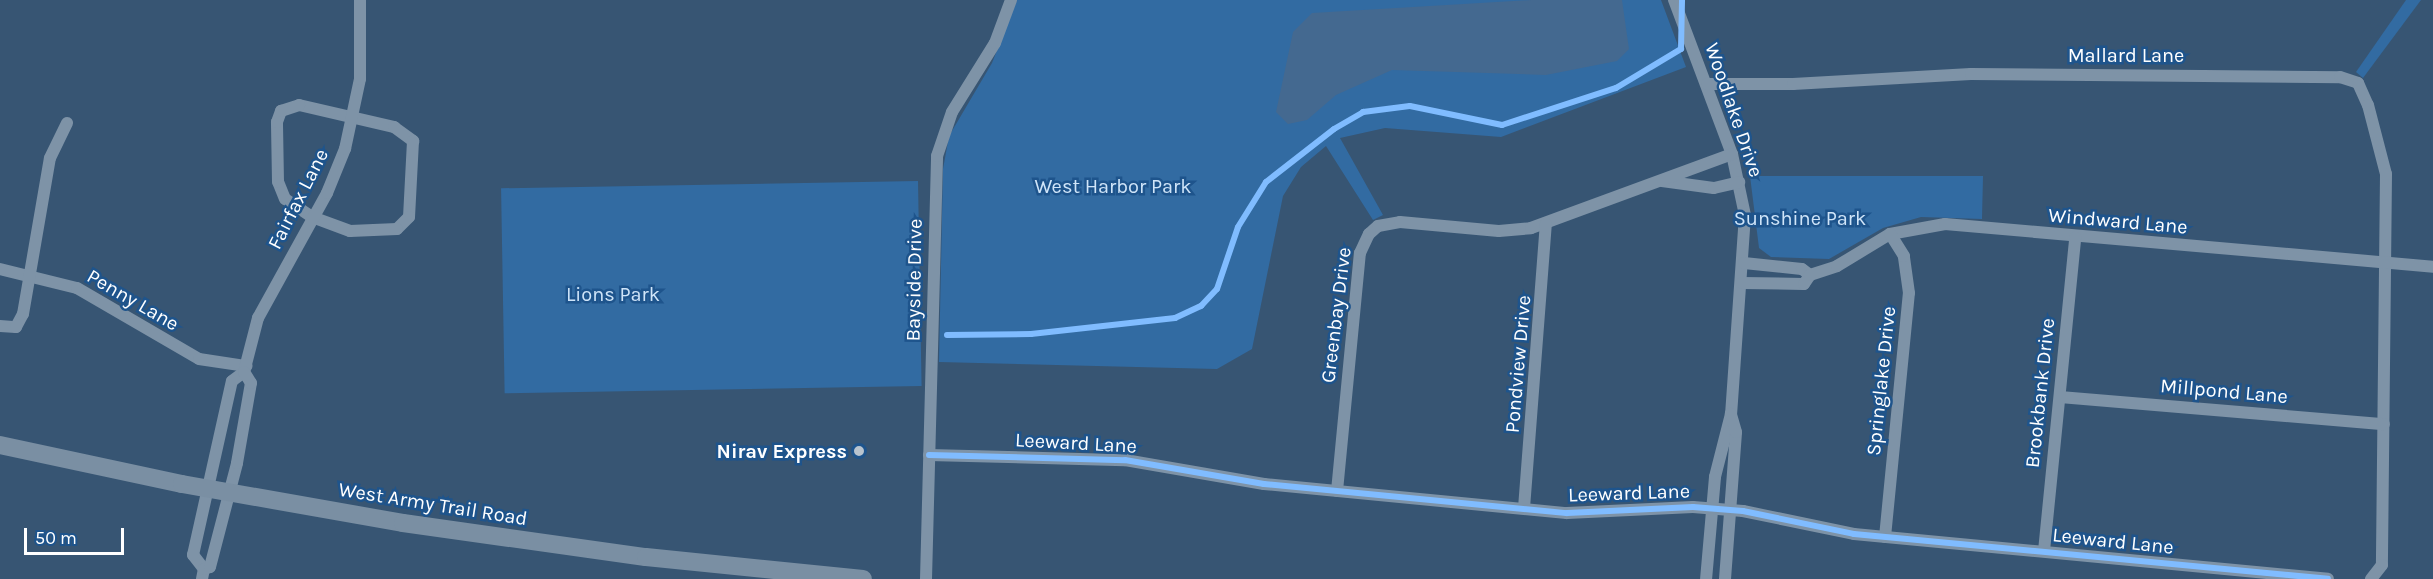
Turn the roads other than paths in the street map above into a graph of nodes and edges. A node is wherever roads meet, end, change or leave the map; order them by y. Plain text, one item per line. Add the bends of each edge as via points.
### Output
1 (360, 0) edge
2 (1011, 0) edge
3 (1674, 0) edge
4 (1707, 84) junction
5 (352, 119) junction
6 (67, 123) dead end
7 (1732, 154) junction
8 (1662, 181) junction
9 (1739, 182) junction
10 (312, 217) junction
11 (1546, 224) junction
12 (1890, 234) junction
13 (2075, 238) junction
14 (1744, 263) junction
15 (2384, 265) junction
16 (2433, 267) edge
17 (0, 269) edge
18 (1810, 275) junction
19 (32, 276) junction
20 (1742, 284) junction
21 (0, 326) edge
22 (245, 369) junction
23 (2060, 397) junction
24 (1731, 414) junction
25 (2384, 424) junction
26 (0, 445) edge
27 (929, 455) junction
28 (208, 489) junction
29 (1337, 491) junction
30 (228, 493) junction
31 (1524, 508) junction
32 (1711, 508) junction
33 (1732, 510) junction
34 (1885, 537) junction
35 (2044, 551) junction
36 (203, 574) edge
37 (863, 579) edge
38 (926, 579) edge
39 (1706, 579) edge
40 (1725, 579) edge
41 (2328, 579) edge
42 (2371, 579) edge

1 - 5 street, Fairfax Lane via 360,79
2 - 27 street, Bayside Drive via 995,43 952,112 937,156
3 - 4 street, Woodlake Drive
4 - 7 street, Woodlake Drive
4 - 15 street, Mallard Lane via 1793,84 1971,74 2340,77 2358,83 2384,161
5 - 10 street, Fairfax Lane via 338,168
5 - 10 street via 300,105 281,111 277,122 278,182 285,199
5 - 10 street via 394,127 413,141 409,217 397,229 350,231
6 - 19 street via 50,158
7 - 8 street, Greenbay Drive via 1679,170
7 - 9 street, Woodlake Drive
8 - 9 street, Greenbay Drive via 1714,188
8 - 11 street, Greenbay Drive
9 - 14 street, Woodlake Drive
10 - 22 street, Fairfax Lane via 258,318
11 - 29 street, Greenbay Drive via 1498,231 1400,222 1378,226 1369,234 1360,253
11 - 31 street, Pondview Drive
12 - 13 street, Windward Lane via 1945,224
12 - 18 street, Windward Lane via 1837,266
12 - 34 street, Springlake Drive via 1904,256 1909,293
13 - 15 street, Windward Lane
13 - 23 street, Brookbank Drive
14 - 18 street via 1802,269
14 - 20 street, Woodlake Drive
15 - 16 street, Windward Lane
15 - 25 street
17 - 19 street, Penny Lane
18 - 20 street, Windward Lane via 1804,284
19 - 21 street via 16,327
19 - 22 street, Penny Lane via 99,298 199,359
20 - 24 street, Woodlake Drive
22 - 28 street, Fairfax Lane via 232,381
22 - 30 street, Fairfax Lane via 251,383
23 - 25 street, Millpond Lane
23 - 35 street, Brookbank Drive
24 - 32 street, Woodlake Drive via 1723,431
24 - 33 street, Woodlake Drive via 1736,432
25 - 42 street via 2382,565
26 - 28 main road, West Army Trail Road
27 - 29 street, Leeward Lane via 1125,460
27 - 38 street, Bayside Drive
28 - 30 main road, West Army Trail Road
28 - 36 street, Fairfax Lane via 193,555
29 - 31 street, Leeward Lane
30 - 36 street, Fairfax Lane via 210,567
30 - 37 main road, West Army Trail Road via 518,541
31 - 32 street, Leeward Lane via 1567,513
32 - 33 street, Leeward Lane
32 - 39 street, Woodlake Drive
33 - 34 street, Leeward Lane
33 - 40 street, Woodlake Drive
34 - 35 street, Leeward Lane
35 - 41 street, Leeward Lane

